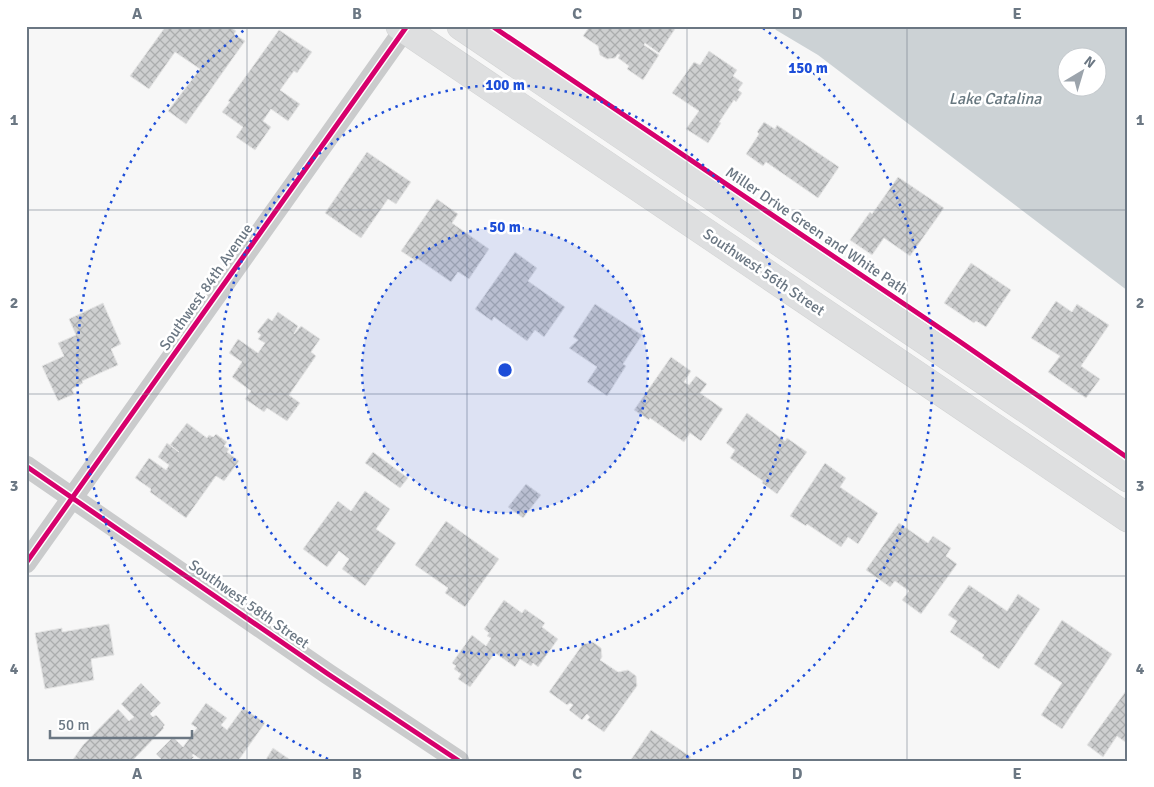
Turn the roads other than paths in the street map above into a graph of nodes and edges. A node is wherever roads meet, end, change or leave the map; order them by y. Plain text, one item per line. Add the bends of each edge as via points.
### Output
1 (461, 26) edge
2 (404, 27) edge
3 (944, 354) junction
4 (924, 381) junction
5 (26, 466) edge
6 (1128, 478) edge
7 (73, 498) junction
8 (1128, 518) edge
9 (26, 563) edge
10 (459, 761) edge

1 - 3 main road
2 - 4 main road, Southwest 56th Street
2 - 7 street, Southwest 84th Avenue
3 - 4 main road
3 - 6 main road
4 - 8 main road, Southwest 56th Street
5 - 7 street, Southwest 58th Street
7 - 9 street, Southwest 84th Avenue
7 - 10 street, Southwest 58th Street

